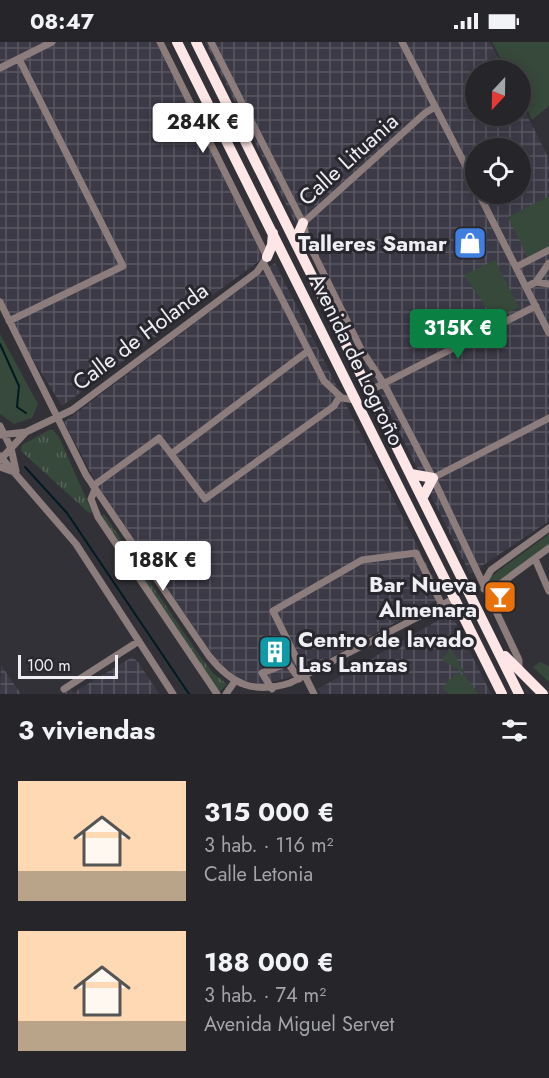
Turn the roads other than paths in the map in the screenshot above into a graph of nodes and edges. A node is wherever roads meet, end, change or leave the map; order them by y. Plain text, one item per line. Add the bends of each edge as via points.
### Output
1 (52, 42) edge
2 (160, 42) edge
3 (177, 42) edge
4 (196, 42) edge
5 (211, 42) edge
6 (402, 42) edge
7 (19, 59) junction
8 (0, 68) edge
9 (435, 107) junction
10 (465, 165) edge
11 (484, 204) edge
12 (303, 224) junction
13 (288, 228) junction
14 (273, 233) junction
15 (294, 241) junction
16 (549, 250) edge
17 (265, 261) junction
18 (549, 263) edge
19 (516, 267) junction
20 (549, 270) edge
21 (545, 283) edge
22 (526, 287) junction
23 (0, 302) edge
24 (536, 306) junction
25 (340, 319) junction
26 (9, 321) junction
27 (549, 333) edge
28 (308, 351) junction
29 (384, 384) junction
30 (369, 391) junction
31 (340, 396) junction
32 (355, 400) junction
33 (57, 416) junction
34 (549, 418) edge
35 (0, 426) edge
36 (26, 432) junction
37 (2, 435) edge
38 (11, 448) junction
39 (171, 454) junction
40 (1, 458) edge
41 (0, 466) edge
42 (16, 473) junction
43 (411, 474) junction
44 (433, 478) junction
45 (94, 488) junction
46 (423, 497) junction
47 (549, 528) edge
48 (549, 548) edge
49 (535, 559) junction
50 (491, 570) junction
51 (482, 583) junction
52 (549, 591) edge
53 (455, 598) junction
54 (442, 604) junction
55 (139, 641) junction
56 (498, 648) junction
57 (288, 663) junction
58 (273, 669) junction
59 (519, 671) junction
60 (302, 678) junction
61 (235, 681) junction
62 (64, 689) dead end
63 (272, 689) junction
64 (173, 694) edge
65 (216, 694) edge
66 (226, 694) edge
67 (314, 694) edge
68 (502, 694) edge
69 (519, 694) edge
70 (543, 694) edge

1 - 7 street
2 - 17 street
3 - 14 highway, Avenida de Logroño
4 - 13 highway, Avenida de Logroño
5 - 12 street, Calle Lituania
6 - 9 street
7 - 8 street
7 - 26 street via 123,266
9 - 10 street
9 - 12 street, Calle Lituania
11 - 19 street
12 - 13 highway
12 - 15 highway
12 - 25 street
13 - 15 highway, Avenida de Logroño
14 - 17 highway
14 - 32 highway, Avenida de Logroño
15 - 25 highway, Avenida de Logroño
16 - 19 street
17 - 28 street
17 - 33 street, Calle de Holanda via 72,410
18 - 21 street
19 - 22 street
20 - 21 street
21 - 22 street
22 - 24 street
23 - 26 street
24 - 27 street
24 - 29 street
25 - 29 street
25 - 30 highway, Avenida de Logroño
26 - 33 street
28 - 31 street via 324,381
28 - 39 street
29 - 30 street
29 - 44 street
30 - 43 highway, Avenida de Logroño
31 - 32 street
31 - 39 street via 334,406 205,499
32 - 53 highway, Avenida de Logroño
33 - 36 street, Calle de Holanda
33 - 45 street
34 - 44 street
35 - 37 street
36 - 37 street, Calle de Holanda
36 - 38 street, Calle de Holanda
37 - 38 street
38 - 40 street, Calle de Holanda
38 - 42 street
39 - 45 street via 159,438
40 - 42 street
41 - 42 street
42 - 55 street via 76,544
43 - 44 highway
43 - 46 highway, Avenida de Logroño
44 - 46 highway
44 - 51 street
45 - 61 street via 209,656
45 - 65 street via 91,499 98,516
46 - 56 highway, Avenida de Logroño
47 - 50 street
48 - 49 street
49 - 51 street via 492,590
49 - 52 street
50 - 51 street
50 - 51 street
51 - 59 street via 519,660
53 - 54 street
53 - 68 highway, Avenida de Logroño
54 - 60 street
54 - 60 street via 416,553 362,560 273,611
55 - 62 street
55 - 64 street
56 - 59 highway
56 - 69 highway, Avenida de Logroño
57 - 58 street
57 - 58 street via 275,639 267,643
57 - 60 street
58 - 63 street via 262,673
59 - 70 highway
60 - 63 street
60 - 67 street
61 - 63 street via 252,688
61 - 66 street

